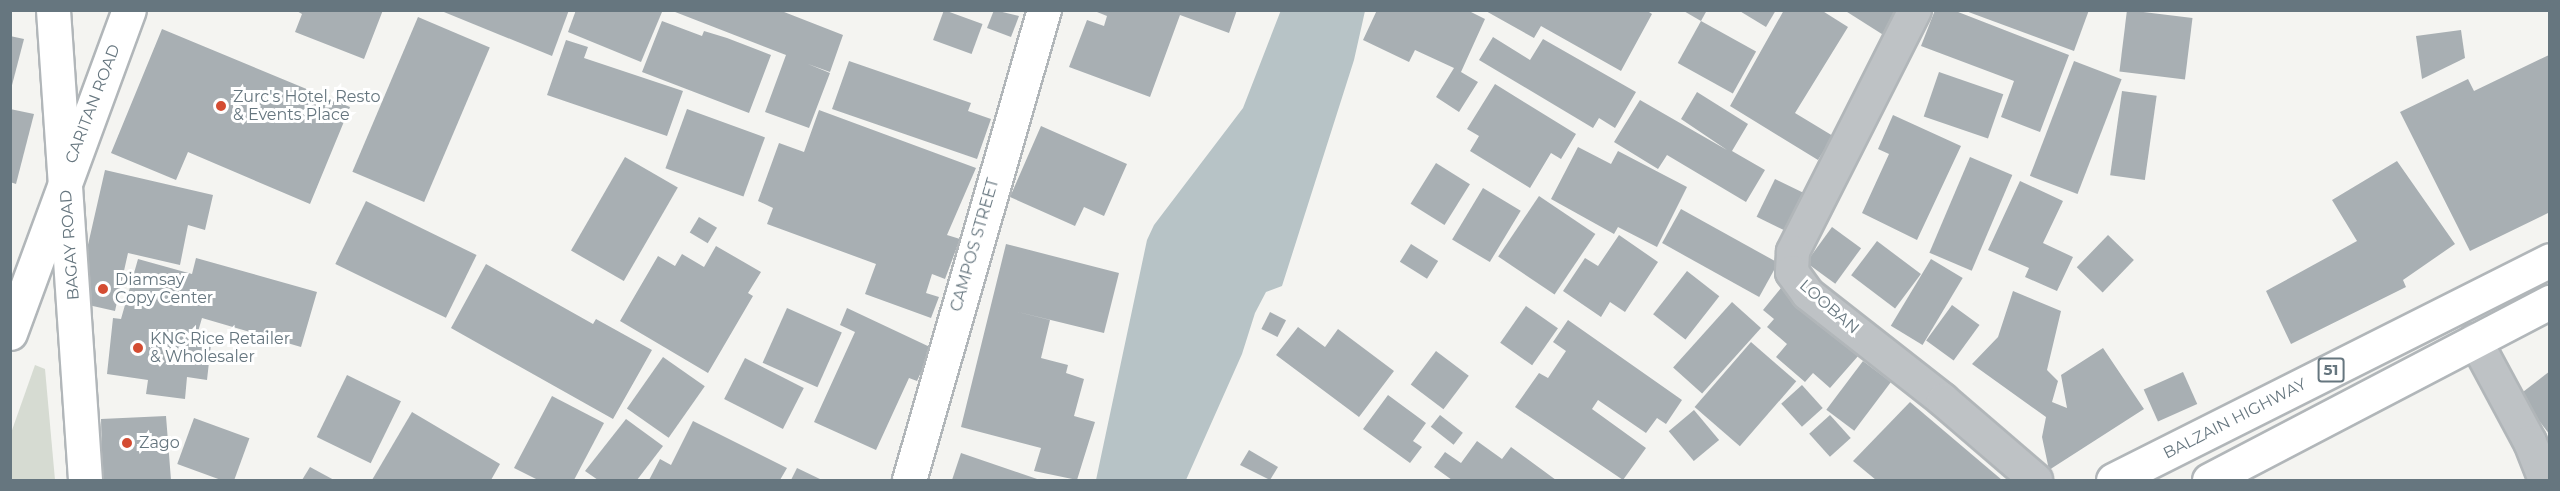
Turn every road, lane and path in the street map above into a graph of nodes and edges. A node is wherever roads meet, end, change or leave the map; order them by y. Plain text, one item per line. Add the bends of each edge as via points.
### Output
1 (53, 10) edge
2 (129, 10) edge
3 (1044, 10) edge
4 (1915, 10) edge
5 (65, 177) junction
6 (2550, 260) edge
7 (2550, 302) edge
8 (10, 333) edge
9 (2475, 340) junction
10 (85, 480) edge
11 (909, 480) edge
12 (2036, 480) edge
13 (2113, 480) edge
14 (2209, 480) edge
15 (2545, 480) edge

1 - 5 main road, BAGAY ROAD
2 - 5 main road, CARITAN ROAD
3 - 11 main road, CAMPOS STREET
4 - 12 street, LOOBAN via 1793,252 1792,272 1808,294 1943,400
5 - 8 main road, CARITAN ROAD
5 - 10 main road, BAGAY ROAD
6 - 13 main road, BALZAIN HIGHWAY / 51
7 - 9 main road, 51
9 - 14 main road, 51
9 - 15 street via 2530,442

